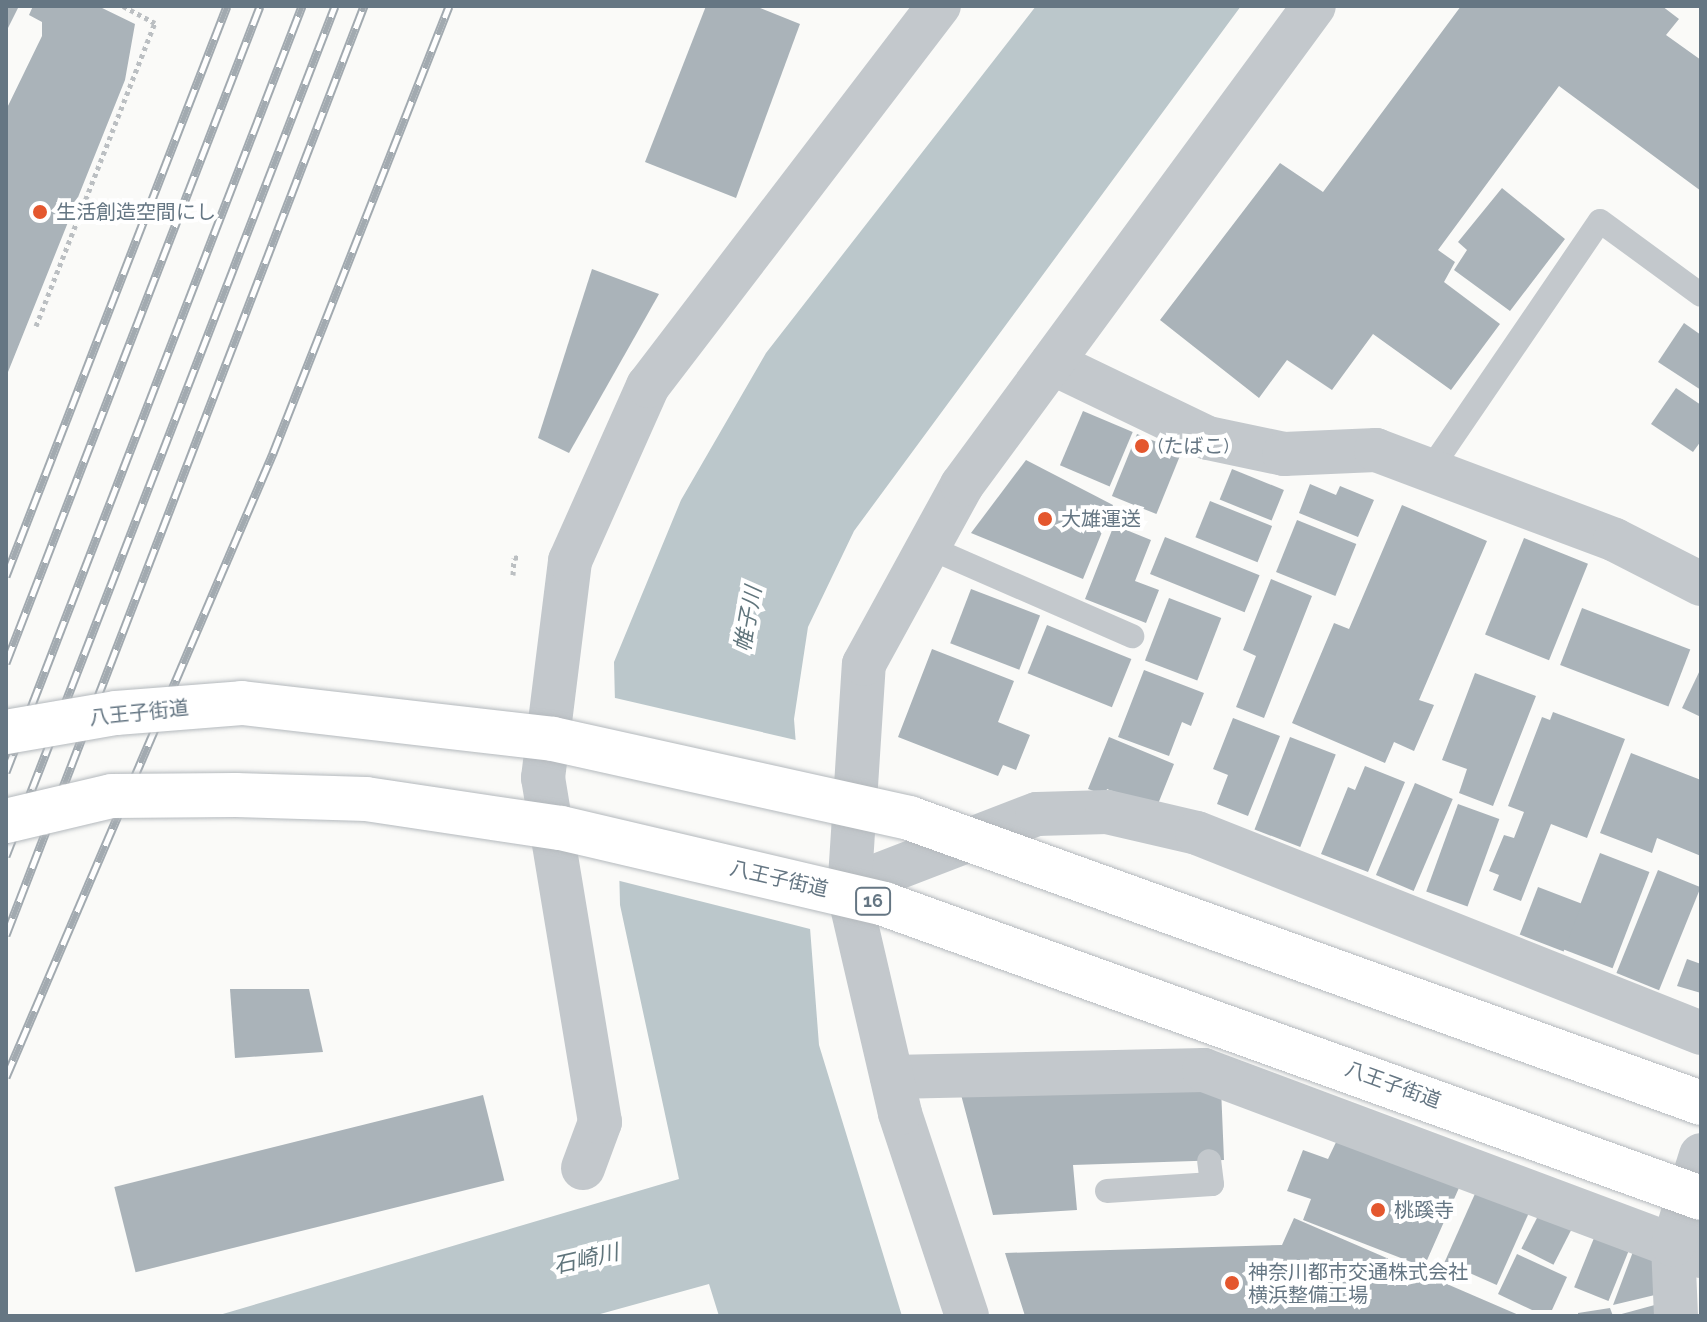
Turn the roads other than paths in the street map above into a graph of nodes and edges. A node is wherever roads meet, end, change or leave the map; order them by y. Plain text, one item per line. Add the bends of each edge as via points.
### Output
1 (939, 6) edge
2 (1314, 6) edge
3 (1701, 295) edge
4 (1052, 363) junction
5 (1430, 470) junction
6 (928, 547) junction
7 (1701, 584) edge
8 (1132, 636) dead end
9 (6, 732) edge
10 (6, 821) edge
11 (850, 886) junction
12 (1701, 1033) edge
13 (892, 1077) junction
14 (1701, 1103) edge
15 (1701, 1155) edge
16 (1209, 1161) dead end
17 (583, 1168) dead end
18 (1107, 1191) dead end
19 (1701, 1198) edge
20 (1687, 1250) edge
21 (967, 1316) edge
22 (1676, 1316) edge

1 - 17 street via 648,386 570,561 543,778 600,1122
2 - 4 street
3 - 5 lane via 1600,221
4 - 5 street via 1208,438 1284,454 1376,450
4 - 6 street via 962,485
5 - 7 street via 1615,540
6 - 8 lane
6 - 11 street via 864,664
9 - 14 highway, 八王子街道, bridge via 116,713 242,703 553,739 909,818
10 - 19 highway, 八王子街道 / 16, bridge via 112,796 236,795 366,799 561,828 884,904
11 - 12 street via 1037,814 1107,812 1197,833
11 - 13 street
13 - 20 street via 1198,1079
13 - 21 street
15 - 20 street
16 - 18 lane via 1212,1184
20 - 22 street

